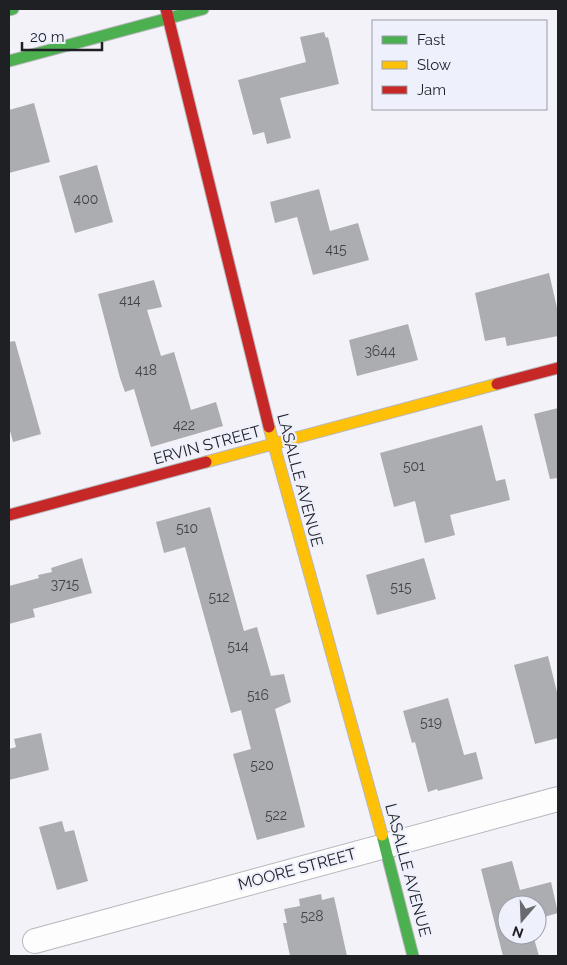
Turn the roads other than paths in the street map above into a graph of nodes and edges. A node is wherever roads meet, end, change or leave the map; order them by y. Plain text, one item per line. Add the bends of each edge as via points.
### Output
1 (13, 9) edge
2 (203, 9) edge
3 (9, 10) edge
4 (167, 13) edge
5 (9, 61) edge
6 (558, 368) edge
7 (273, 444) junction
8 (9, 515) edge
9 (558, 799) edge
10 (385, 845) junction
11 (36, 941) dead end
12 (413, 956) edge

1 - 3 main road
2 - 4 main road
4 - 5 main road
4 - 7 main road, LASALLE AVENUE
6 - 7 main road, ERVIN STREET
7 - 8 main road, ERVIN STREET
7 - 10 main road, LASALLE AVENUE
9 - 10 street, MOORE STREET
10 - 11 street, MOORE STREET
10 - 12 main road, LASALLE AVENUE

